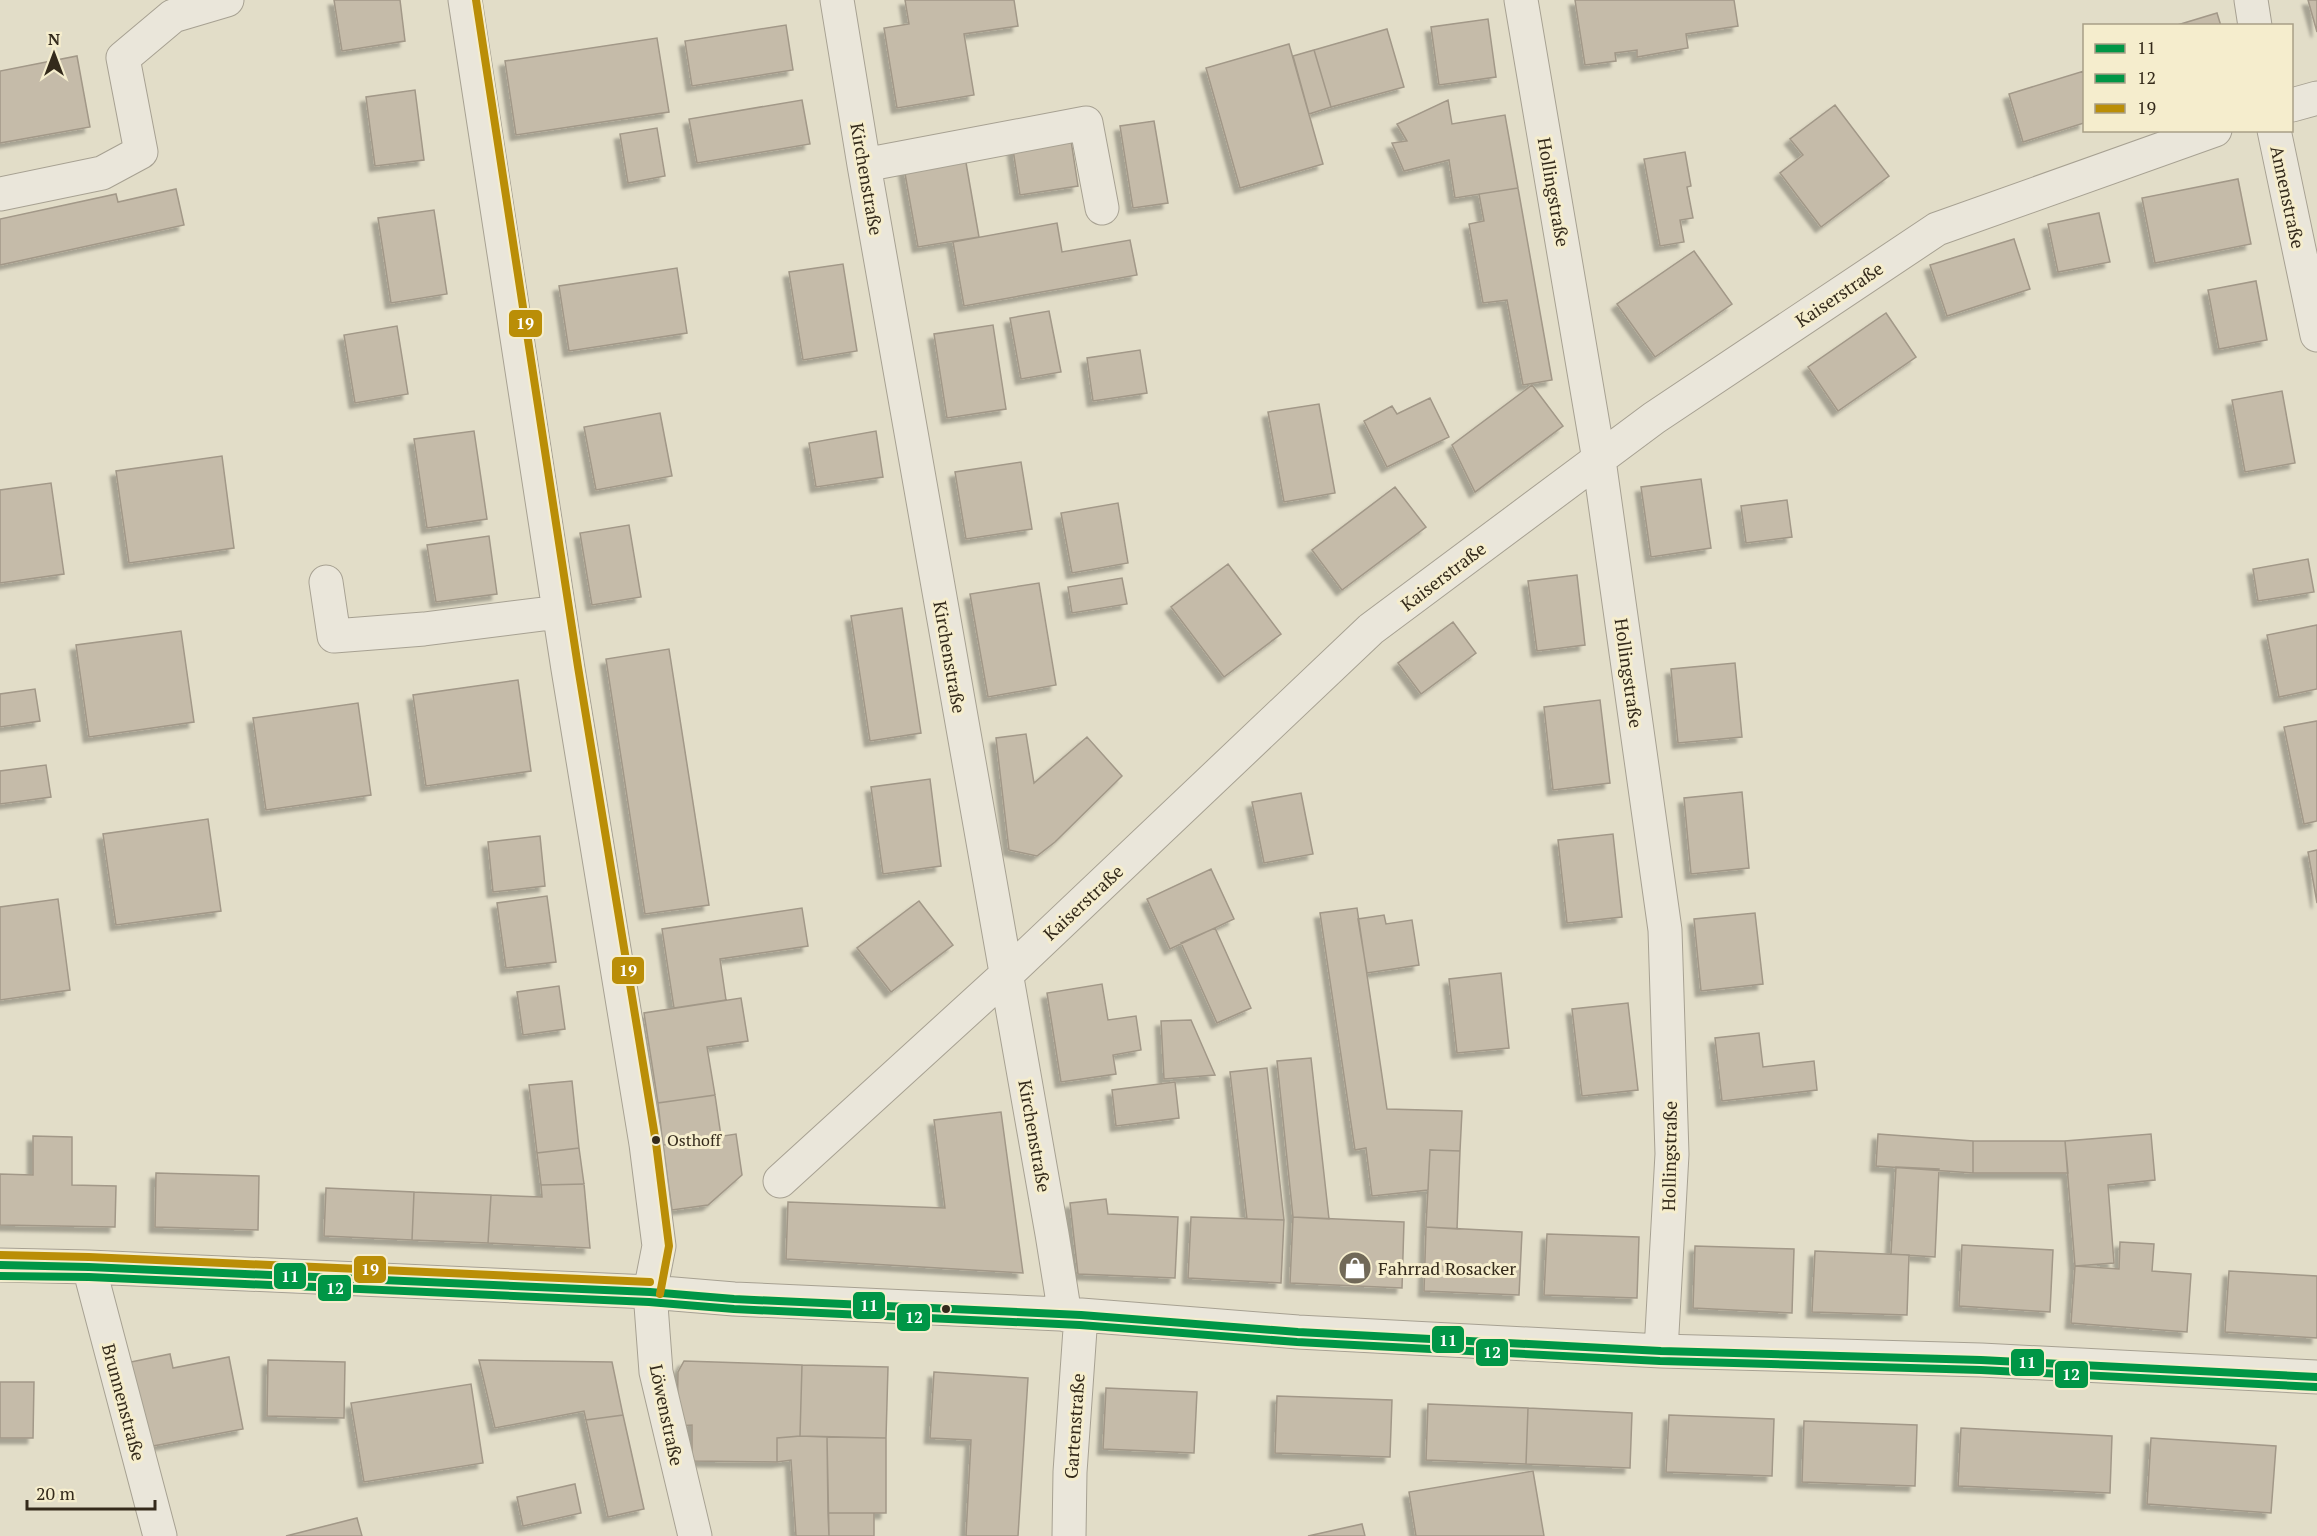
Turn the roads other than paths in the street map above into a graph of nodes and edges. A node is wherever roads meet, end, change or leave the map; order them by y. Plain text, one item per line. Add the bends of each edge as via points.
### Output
1 (227, 0) edge
2 (465, 0) edge
3 (837, 0) edge
4 (1521, 0) edge
5 (2251, 0) edge
6 (2256, 24) edge
7 (2317, 98) edge
8 (2293, 105) edge
9 (2209, 132) edge
10 (2274, 132) edge
11 (864, 165) junction
12 (0, 195) edge
13 (1102, 208) dead end
14 (2317, 335) edge
15 (1599, 460) junction
16 (326, 582) dead end
17 (560, 612) junction
18 (1006, 975) junction
19 (780, 1181) dead end
20 (0, 1265) edge
21 (89, 1267) junction
22 (650, 1292) junction
23 (1073, 1315) junction
24 (1661, 1351) junction
25 (2317, 1377) edge
26 (160, 1536) edge
27 (695, 1536) edge
28 (1069, 1536) edge

1 - 12 street via 173,16 123,58 141,152 102,173
2 - 17 street, Löwenstraße
3 - 11 street, Kirchenstraße
4 - 15 street, Hollingstraße
5 - 6 street
7 - 8 street
9 - 15 street, Kaiserstraße via 1937,229 1654,418
10 - 14 street, Annenstraße
11 - 13 street via 1086,123
11 - 18 street, Kirchenstraße
15 - 18 street, Kaiserstraße via 1371,629
15 - 24 street, Hollingstraße via 1665,930 1672,1154
16 - 17 street via 334,636
17 - 22 street, Löwenstraße via 646,1143 659,1246
18 - 19 street, Kaiserstraße
18 - 23 street, Kirchenstraße
20 - 21 street
21 - 22 street
21 - 26 street, Brunnenstraße
22 - 23 street
22 - 27 street, Löwenstraße via 656,1372
23 - 24 street via 1298,1332
23 - 28 street, Gartenstraße
24 - 25 street via 1981,1360

